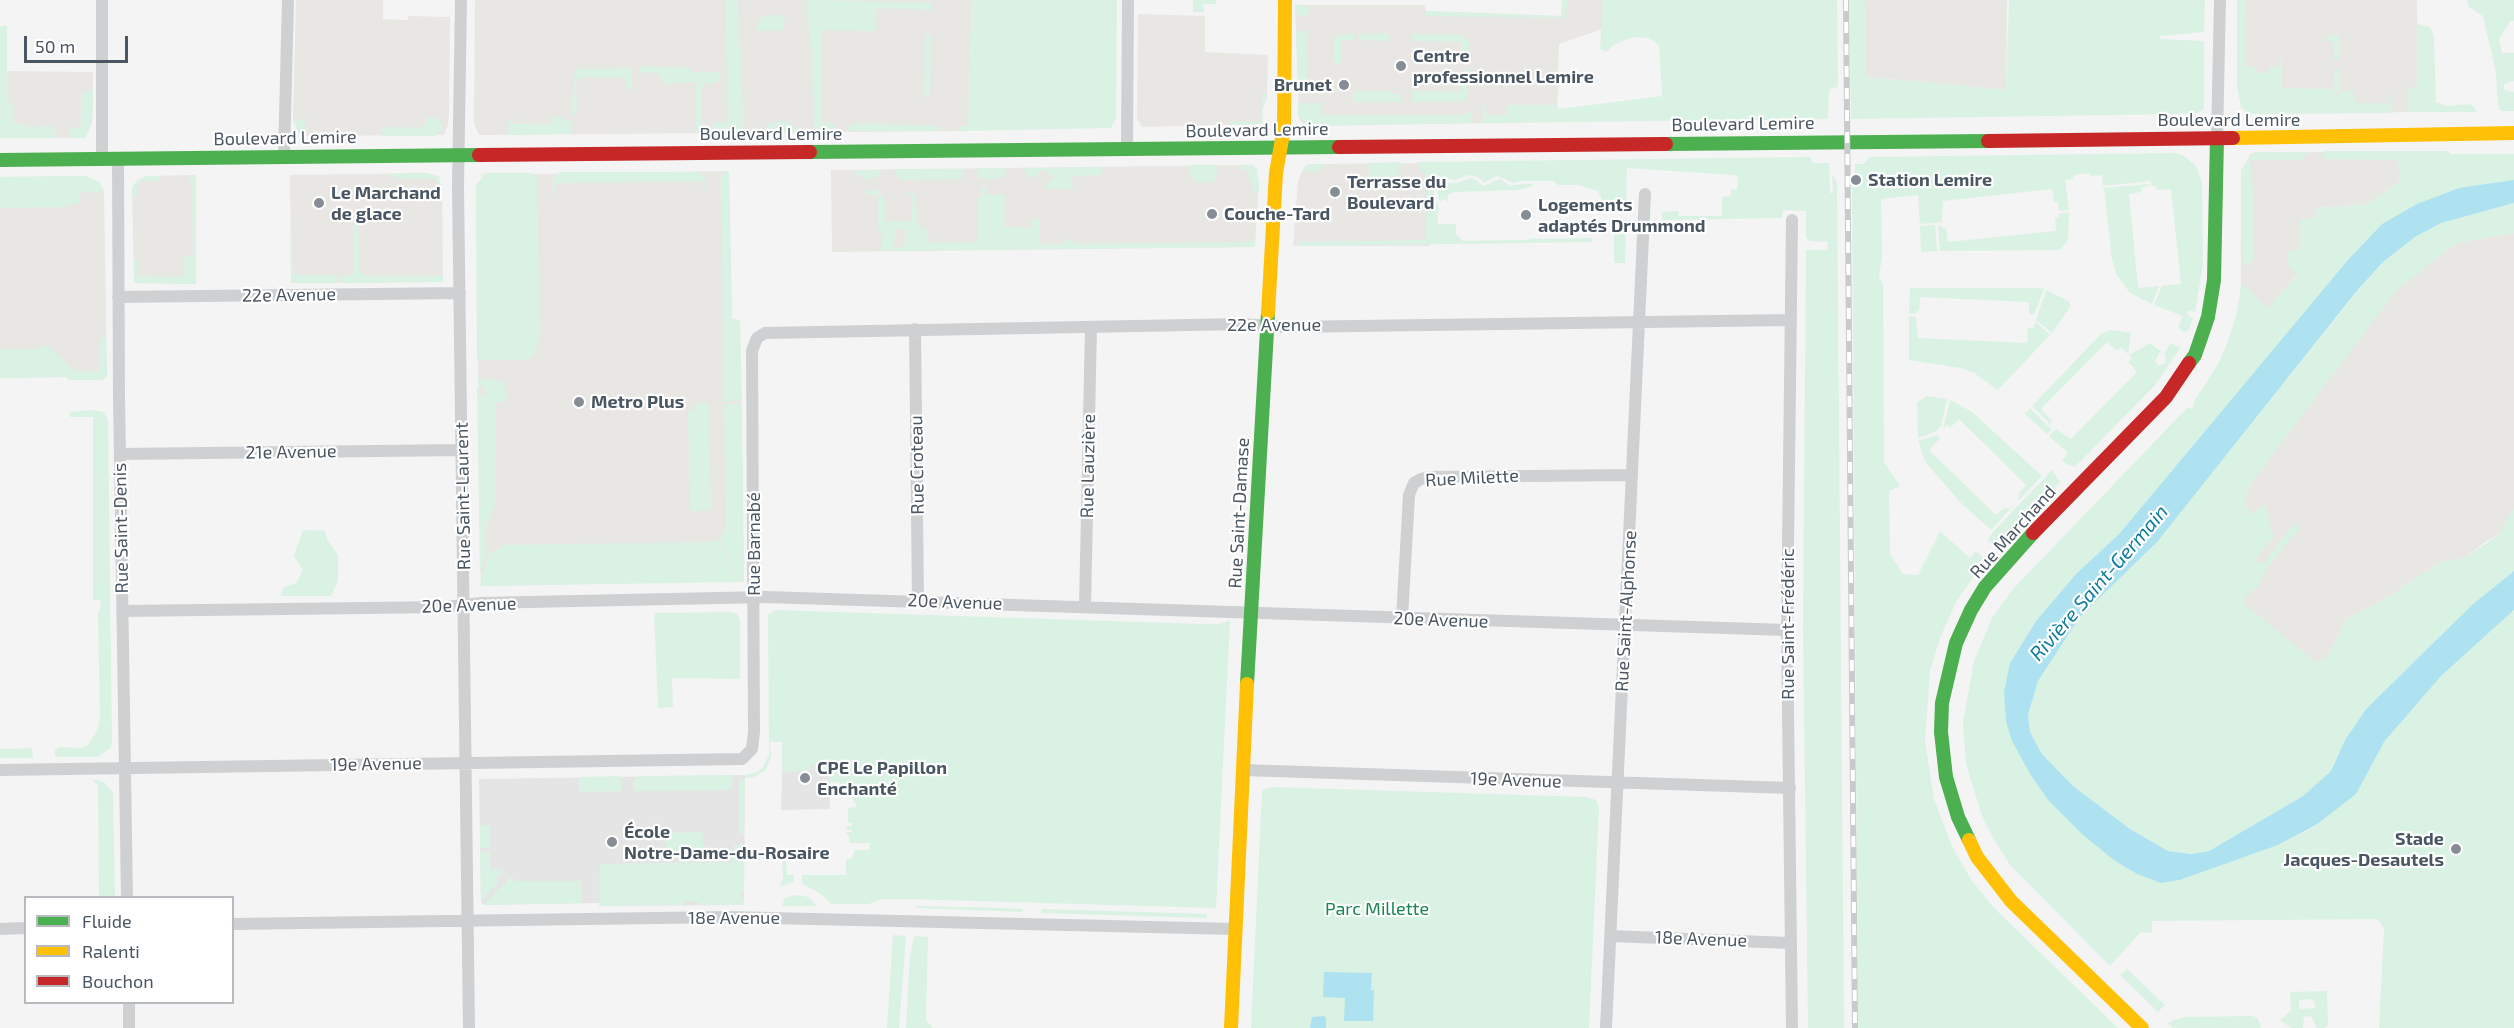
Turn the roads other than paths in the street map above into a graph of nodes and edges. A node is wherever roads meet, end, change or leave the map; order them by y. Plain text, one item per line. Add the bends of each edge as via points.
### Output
1 (102, 0) edge
2 (288, 0) edge
3 (461, 0) edge
4 (1128, 0) edge
5 (1285, 0) edge
6 (2220, 0) edge
7 (2514, 133) edge
8 (2217, 138) junction
9 (1280, 148) junction
10 (1127, 149) junction
11 (459, 155) junction
12 (284, 156) junction
13 (102, 159) junction
14 (118, 159) junction
15 (0, 160) edge
16 (1645, 194) dead end
17 (1792, 220) dead end
18 (460, 293) junction
19 (118, 297) junction
20 (1790, 320) junction
21 (1639, 322) junction
22 (1268, 325) junction
23 (1091, 327) junction
24 (915, 328) junction
25 (759, 336) joint
26 (462, 450) junction
27 (120, 454) junction
28 (1632, 475) junction
29 (754, 597) junction
30 (918, 601) junction
31 (464, 605) junction
32 (1085, 606) junction
33 (122, 611) junction
34 (1251, 612) junction
35 (1402, 618) junction
36 (1626, 625) junction
37 (1787, 630) junction
38 (750, 753) joint
39 (465, 763) junction
40 (125, 769) junction
41 (0, 770) edge
42 (1243, 771) junction
43 (1618, 784) junction
44 (1790, 788) junction
45 (127, 896) edge
46 (467, 921) junction
47 (234, 924) edge
48 (0, 928) edge
49 (24, 928) edge
50 (1235, 929) junction
51 (1611, 936) junction
52 (1790, 943) junction
53 (129, 1004) edge
54 (129, 1028) edge
55 (469, 1028) edge
56 (1230, 1028) edge
57 (1606, 1028) edge
58 (1792, 1028) edge
59 (2142, 1028) edge

1 - 13 street
2 - 12 street
3 - 11 street, Rue Saint-Laurent
4 - 10 street
5 - 9 main road, Rue Saint-Damase via 1284,128
6 - 8 street
7 - 8 main road, Boulevard Lemire
8 - 9 main road, Boulevard Lemire
8 - 59 main road, Rue Marchand via 2214,280 2208,317 2195,355 2166,397 1985,587 1956,643 1942,703 1942,750 1948,787 1961,826 1982,864 2011,901
9 - 10 main road, Boulevard Lemire
9 - 22 main road, Rue Saint-Damase
10 - 11 main road, Boulevard Lemire
11 - 12 main road, Boulevard Lemire
11 - 18 street, Rue Saint-Laurent
12 - 14 main road, Boulevard Lemire
13 - 14 main road, Boulevard Lemire
13 - 15 main road, Boulevard Lemire
14 - 19 street, Rue Saint-Denis
16 - 21 street, Rue Saint-Alphonse
17 - 20 street, Rue Saint-Frédéric
18 - 19 street, 22e Avenue
18 - 26 street, Rue Saint-Laurent
19 - 27 street, Rue Saint-Denis
20 - 21 street, 22e Avenue
20 - 37 street, Rue Saint-Frédéric
21 - 22 street, 22e Avenue
21 - 28 street, Rue Saint-Alphonse
22 - 23 street, 22e Avenue
22 - 34 main road, Rue Saint-Damase
23 - 24 street, 22e Avenue
23 - 32 street, Rue Lauzière
24 - 25 street, 22e Avenue via 774,331
24 - 30 street, Rue Croteau
25 - 29 street, Rue Barnabé via 752,351
26 - 27 street, 21e Avenue
26 - 31 street, Rue Saint-Laurent
27 - 33 street, Rue Saint-Denis
28 - 35 street, Rue Milette via 1436,477 1414,483 1409,495
28 - 36 street, Rue Saint-Alphonse
29 - 30 street, 20e Avenue
29 - 31 street, 20e Avenue
29 - 38 street, Rue Barnabé via 754,732
30 - 32 street, 20e Avenue
31 - 33 street, 20e Avenue
31 - 39 street, Rue Saint-Laurent
32 - 34 street, 20e Avenue
33 - 40 street, Rue Saint-Denis
34 - 35 street, 20e Avenue
34 - 42 main road, Rue Saint-Damase
35 - 36 street, 20e Avenue
36 - 37 street, 20e Avenue
36 - 43 street, Rue Saint-Alphonse
37 - 44 street, Rue Saint-Frédéric
38 - 39 street, 19e Avenue via 737,760
39 - 40 street, 19e Avenue
39 - 46 street, Rue Saint-Laurent
40 - 41 street, 19e Avenue
40 - 45 street, Rue Saint-Denis
42 - 43 street, 19e Avenue
42 - 50 main road, Rue Saint-Damase
43 - 44 street, 19e Avenue
43 - 51 street, Rue Saint-Alphonse
44 - 52 street, Rue Saint-Frédéric
46 - 47 street, 18e Avenue
46 - 50 street, 18e Avenue via 728,917
46 - 55 street, Rue Saint-Laurent
48 - 49 street
50 - 56 main road, Rue Saint-Damase
51 - 52 street, 18e Avenue
51 - 57 street, Rue Saint-Alphonse
52 - 58 street, Rue Saint-Frédéric
53 - 54 street

